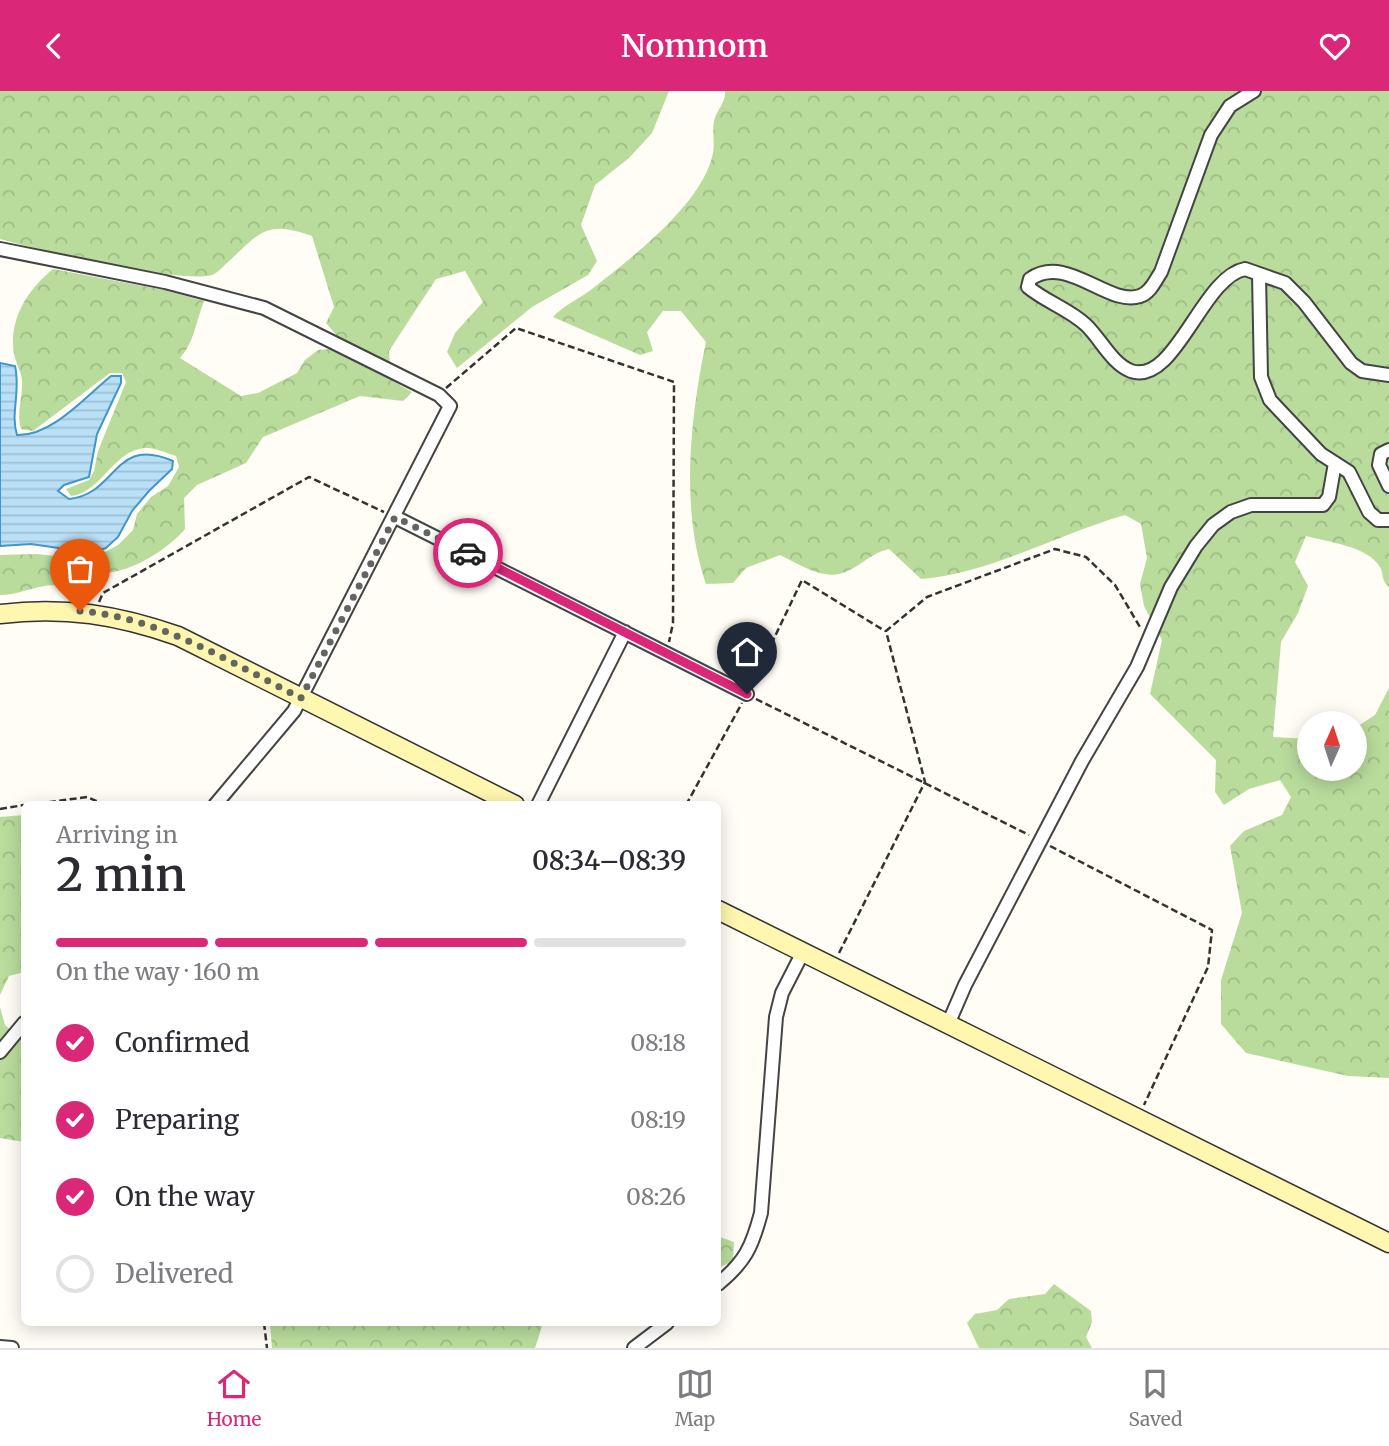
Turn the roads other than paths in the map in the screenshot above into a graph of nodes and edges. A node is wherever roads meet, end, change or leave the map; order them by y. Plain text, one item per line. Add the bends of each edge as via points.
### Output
1 (1254, 91) edge
2 (0, 249) edge
3 (1259, 275) junction
4 (1389, 375) edge
5 (1389, 450) edge
6 (1335, 463) junction
7 (1389, 486) edge
8 (395, 517) junction
9 (1389, 520) edge
10 (0, 614) edge
11 (625, 632) junction
12 (747, 694) road end
13 (301, 698) junction
14 (218, 801) edge
15 (506, 801) edge
16 (540, 801) edge
17 (721, 911) edge
18 (803, 952) junction
19 (948, 1022) junction
20 (21, 1028) edge
21 (0, 1052) edge
22 (1389, 1243) edge
23 (721, 1281) edge
24 (663, 1326) edge
25 (0, 1346) edge
26 (12, 1348) edge
27 (634, 1348) edge

1 - 3 street via 1230,106 1211,135 1161,272 1148,292 1137,298 1121,295 1074,276 1049,273 1030,279 1028,287 1087,325 1117,361 1132,371 1164,361 1224,278 1245,269
2 - 8 street via 165,282 264,308 439,395 450,406
3 - 4 street via 1285,283 1351,363 1362,371
3 - 6 street via 1261,377 1270,400
5 - 7 street via 1381,454 1379,465
6 - 9 street via 1349,472 1369,512 1378,520
6 - 19 street via 1329,497 1323,505 1251,505 1213,525 1171,587 1137,667
8 - 11 street
8 - 13 street
10 - 13 street via 96,612 137,622 178,636
11 - 12 street
11 - 16 street
13 - 14 street
13 - 15 street
17 - 18 street
18 - 19 street
18 - 23 street via 782,993 776,1017 761,1213 753,1245
19 - 22 street
20 - 21 street
24 - 27 street
25 - 26 street

